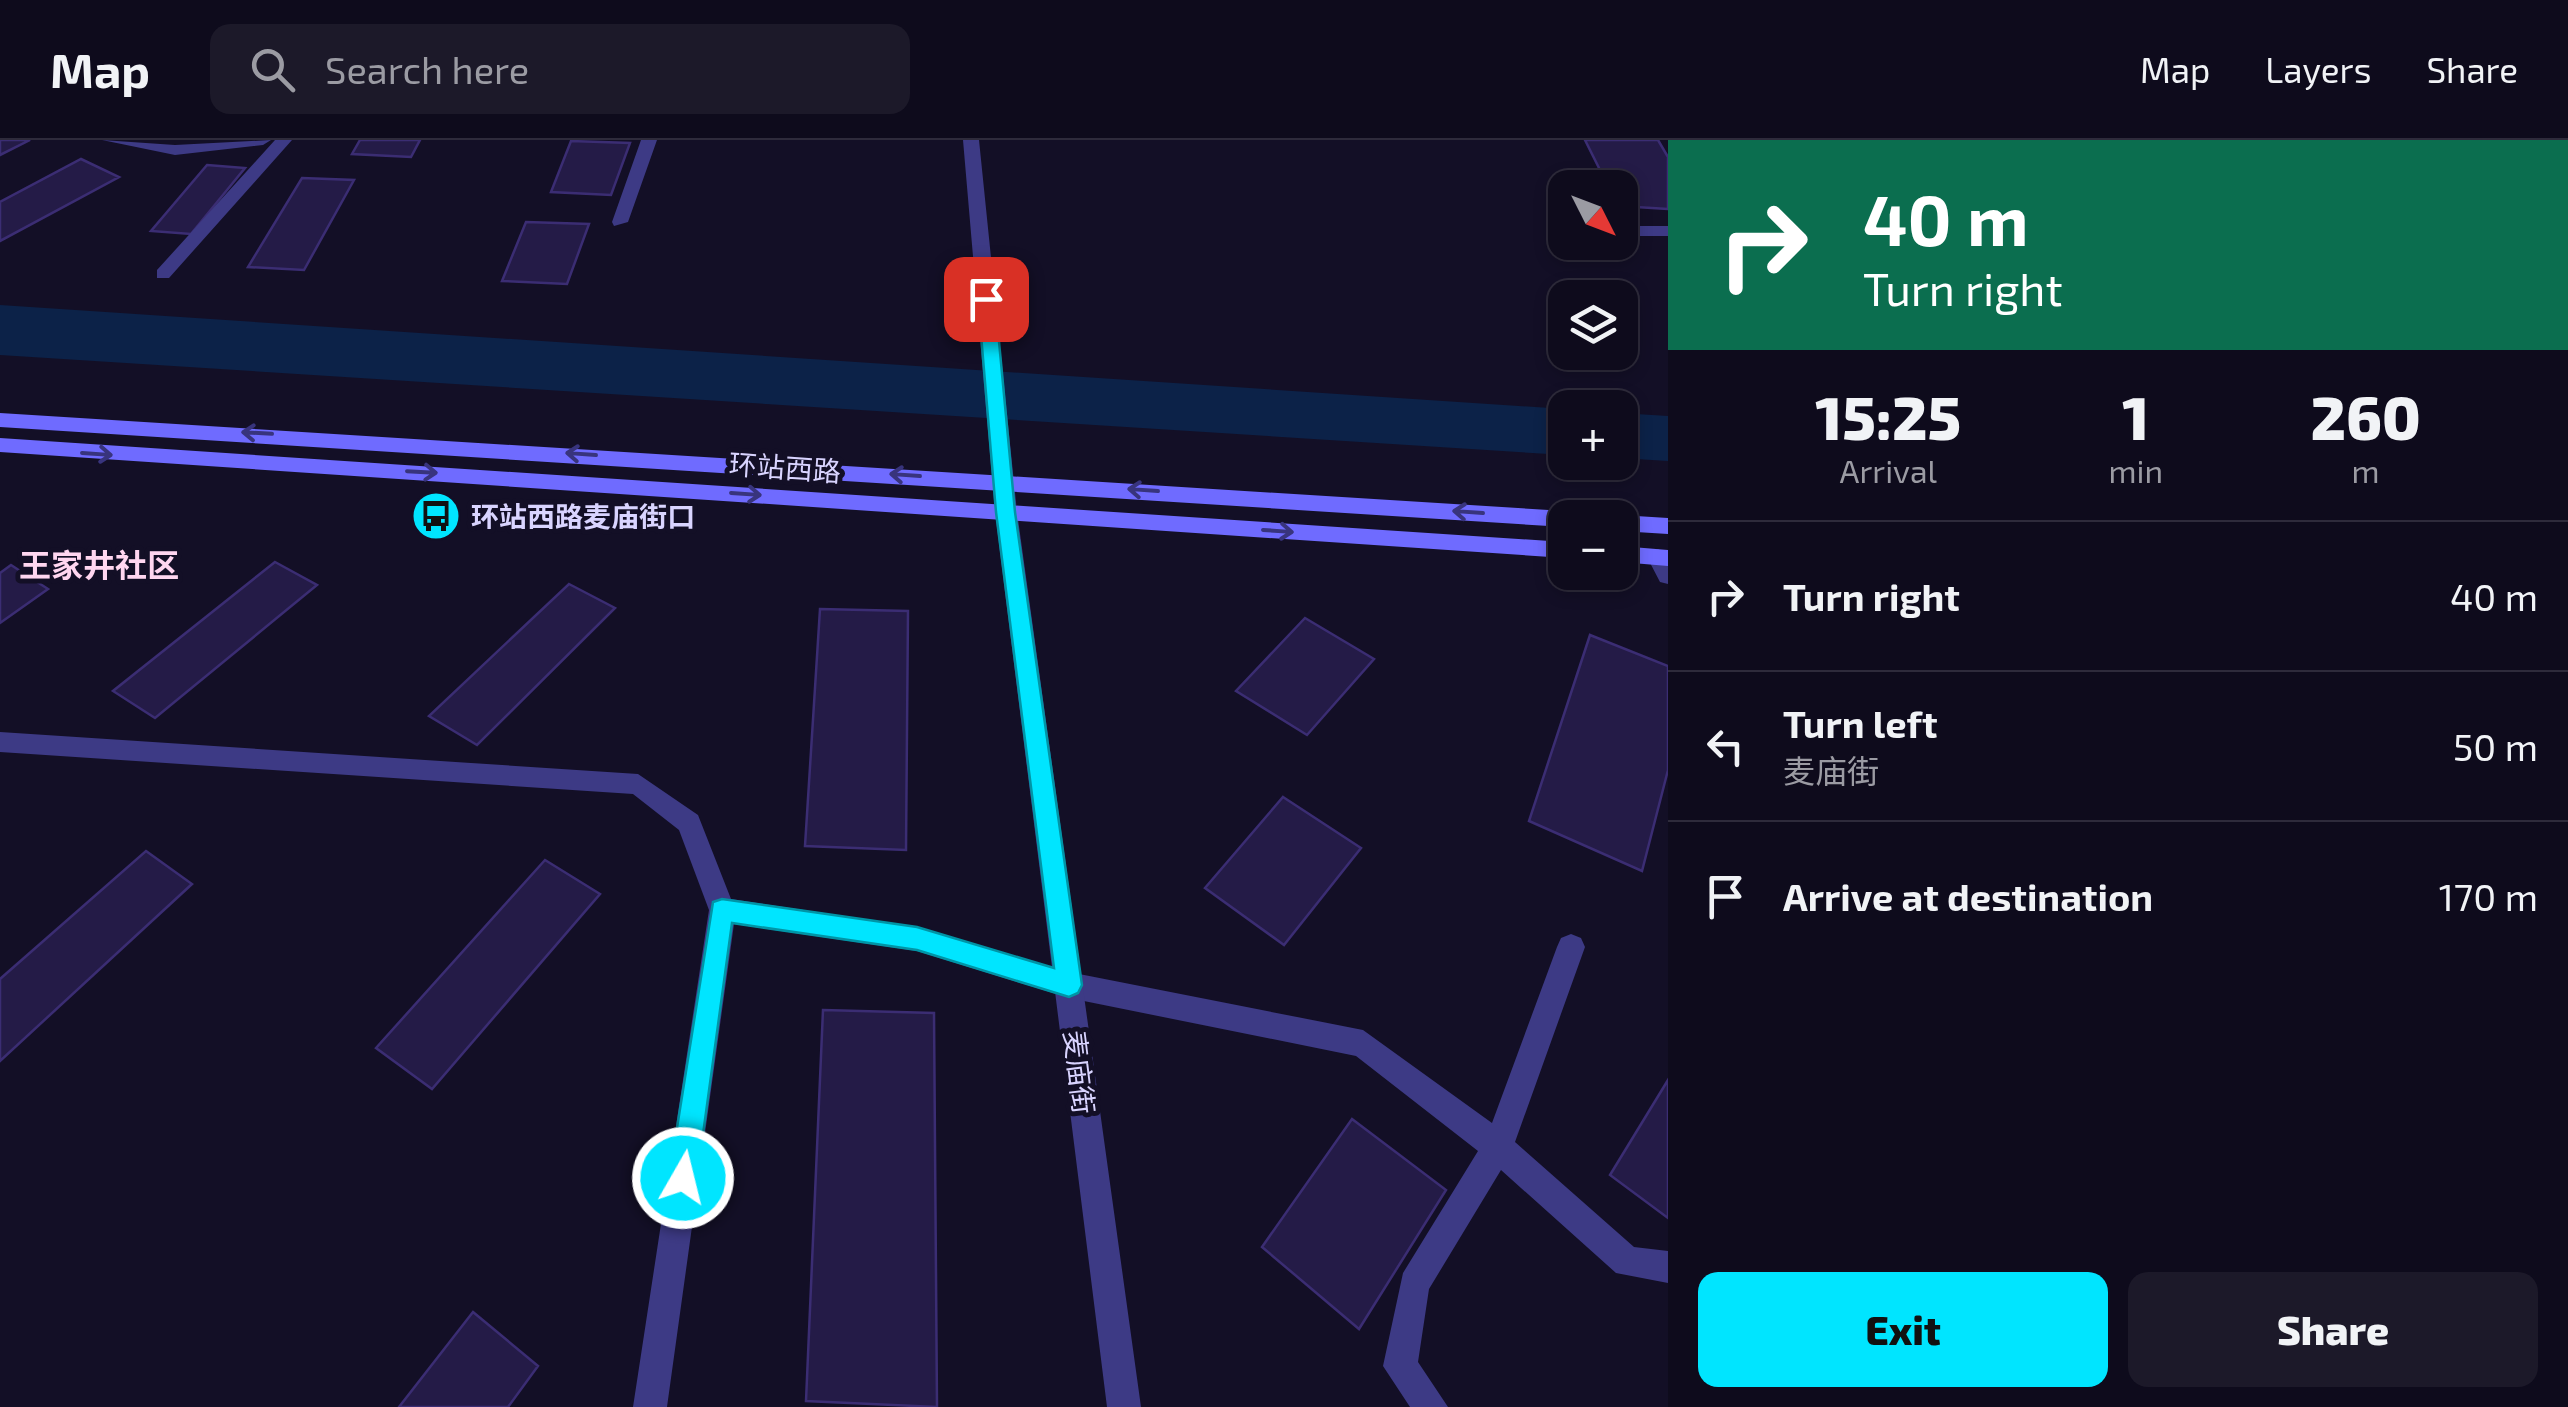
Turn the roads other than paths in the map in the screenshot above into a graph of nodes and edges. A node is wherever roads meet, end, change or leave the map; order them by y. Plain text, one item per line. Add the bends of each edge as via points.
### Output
1 (110, 140) edge
2 (263, 140) edge
3 (284, 140) edge
4 (649, 140) edge
5 (971, 140) edge
6 (620, 222) dead end
7 (1668, 230) edge
8 (1638, 231) edge
9 (163, 274) dead end
10 (0, 420) edge
11 (0, 445) edge
12 (1003, 481) junction
13 (1006, 512) junction
14 (1548, 518) edge
15 (1638, 524) edge
16 (1668, 526) edge
17 (1548, 549) edge
18 (1638, 558) edge
19 (1665, 563) edge
20 (0, 742) edge
21 (722, 910) junction
22 (1571, 947) dead end
23 (1069, 985) junction
24 (1498, 1146) junction
25 (1668, 1267) edge
26 (650, 1407) edge
27 (1124, 1407) edge
28 (1431, 1407) edge

1 - 2 street via 174,150
3 - 9 street
4 - 6 street
5 - 12 street, 麦庙街
7 - 8 street
12 -> 10 main road, 环站西路
11 -> 13 main road, 环站西路
12 - 13 street, 麦庙街
14 -> 12 main road, 环站西路
13 -> 17 main road, 环站西路
13 - 23 street, 麦庙街
15 - 16 main road
18 - 19 main road
20 - 21 street via 638,784 689,823
21 - 23 street via 917,939
21 - 26 street
22 - 24 street
23 - 24 street via 1363,1044
23 - 27 street, 麦庙街
24 - 25 street via 1627,1262
24 - 28 street via 1414,1284 1400,1366

